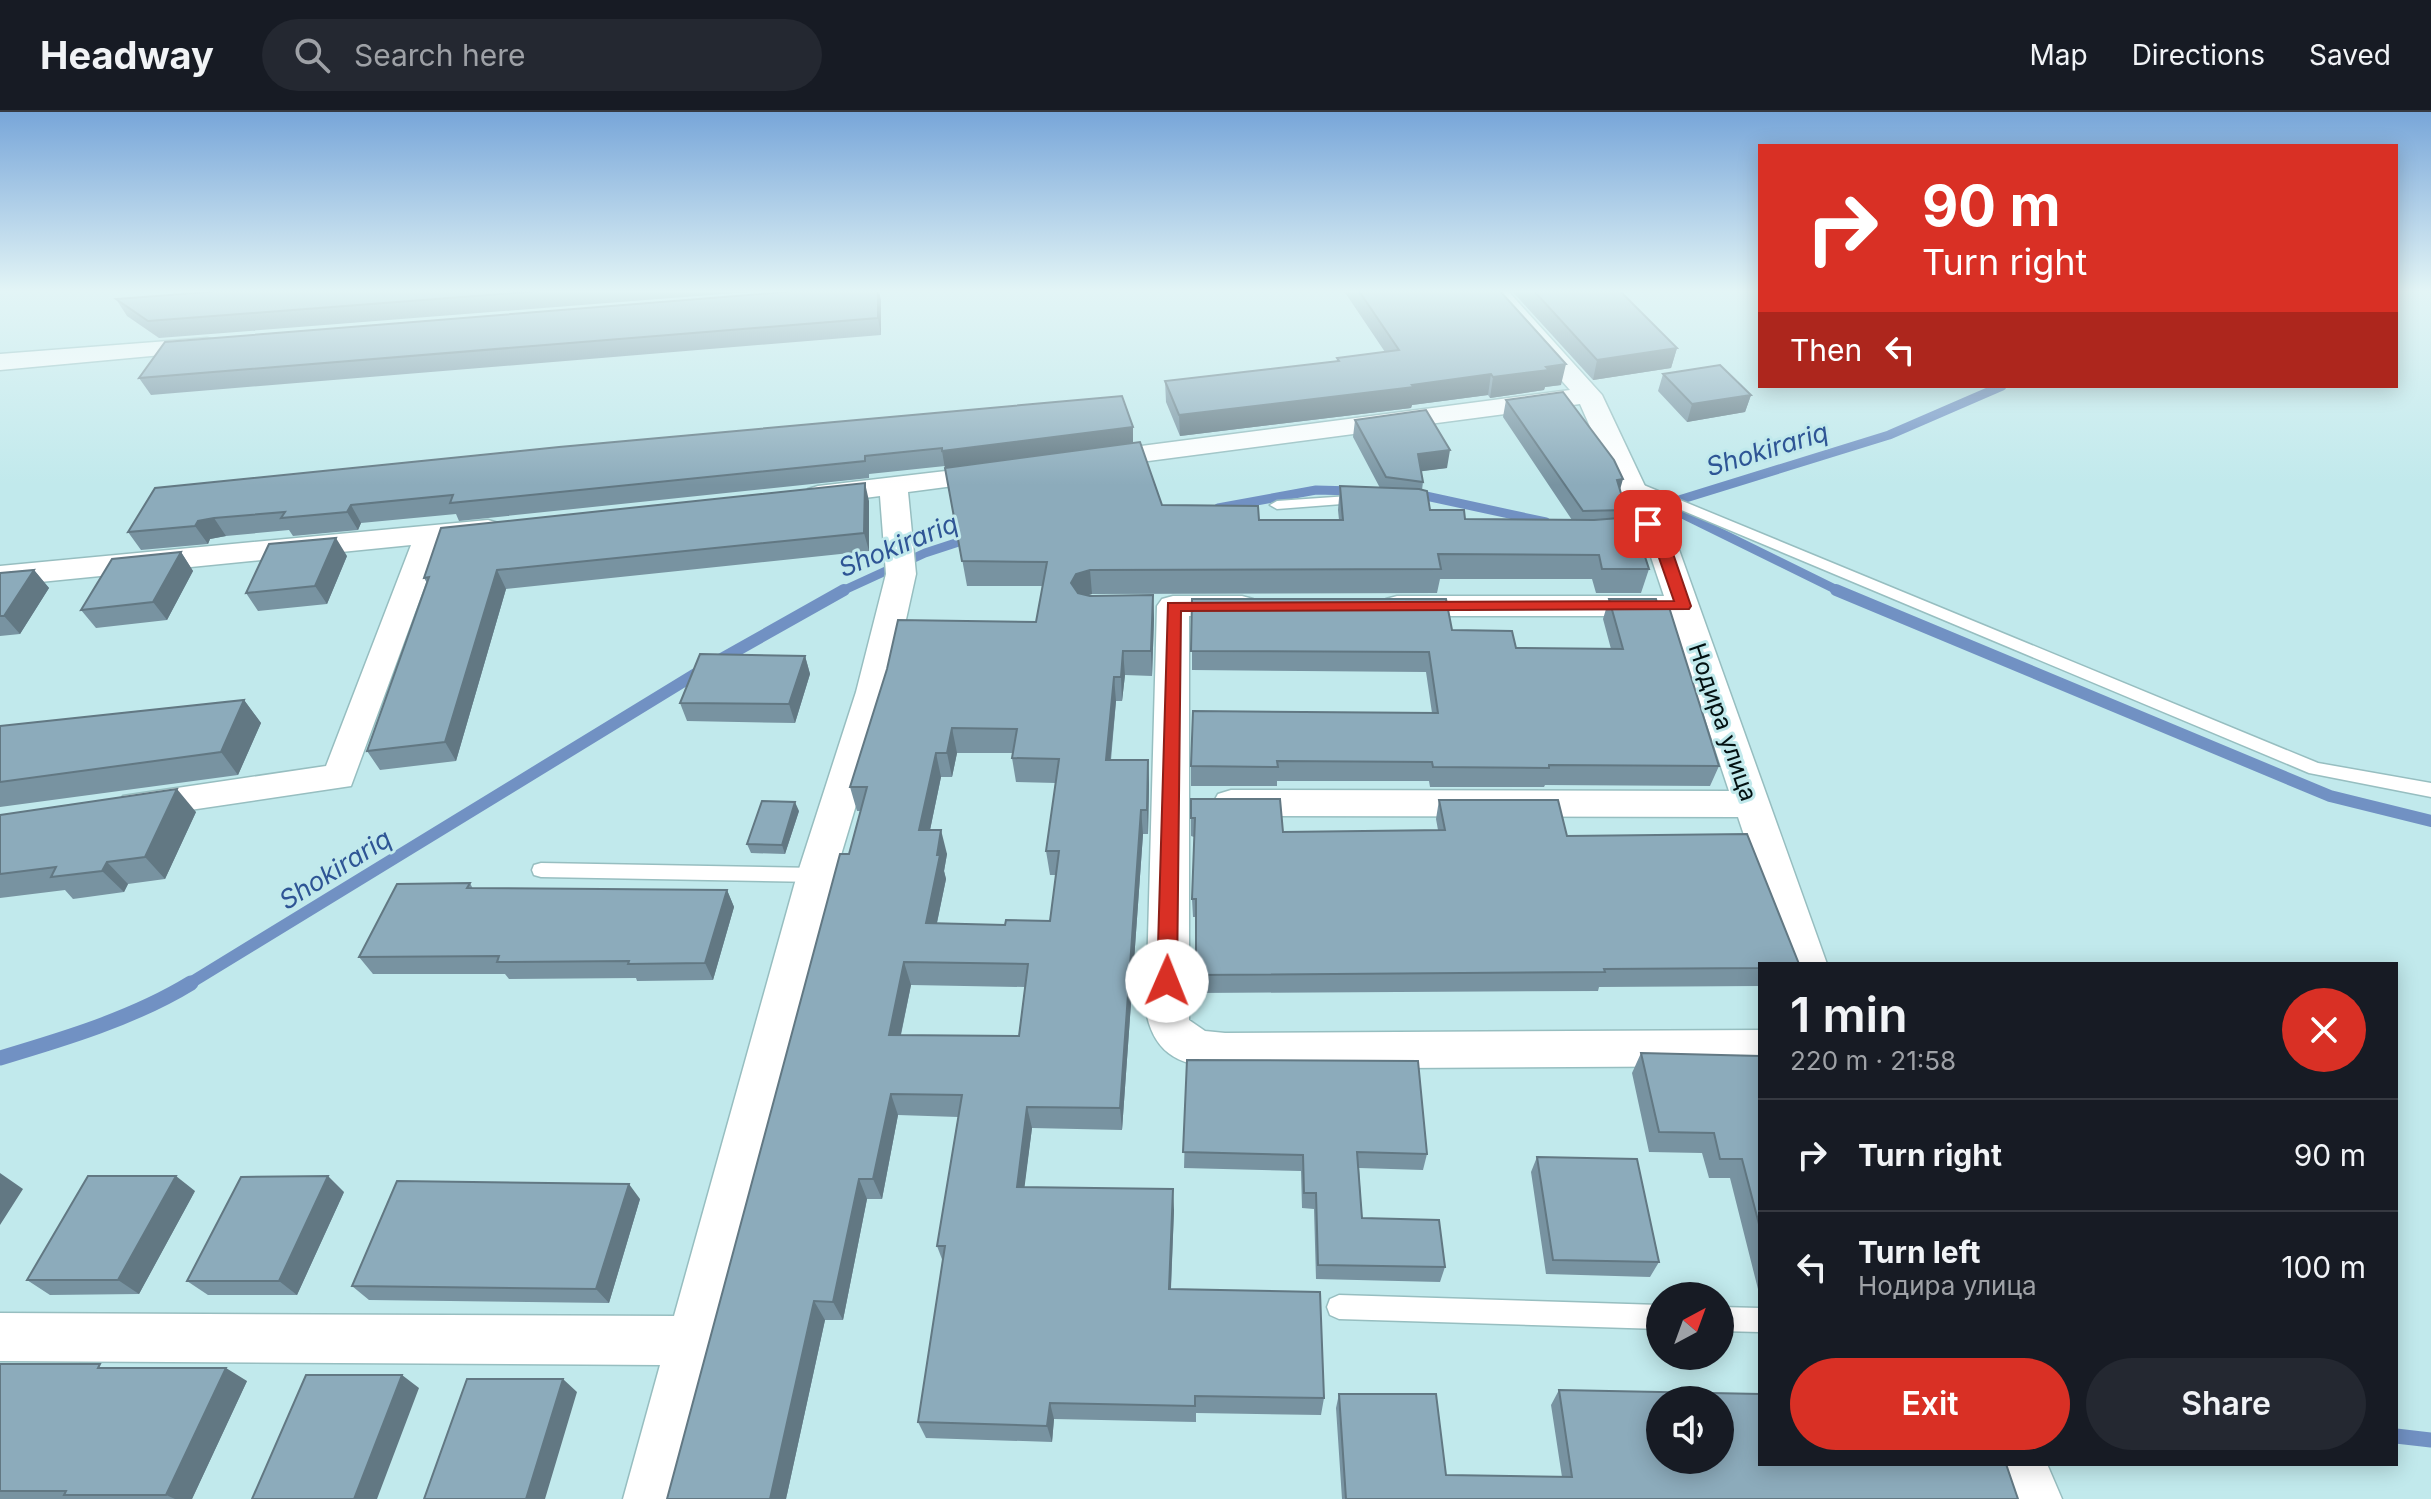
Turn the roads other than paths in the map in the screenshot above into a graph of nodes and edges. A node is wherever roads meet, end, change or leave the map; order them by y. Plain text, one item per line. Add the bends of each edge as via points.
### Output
1 (78, 356) edge
2 (1554, 356) edge
3 (0, 362) edge
4 (1589, 395) junction
5 (1067, 464) edge
6 (1020, 470) edge
7 (1630, 484) junction
8 (893, 487) junction
9 (785, 498) edge
10 (1378, 501) edge
11 (1277, 505) dead end
12 (522, 526) edge
13 (429, 536) junction
14 (0, 576) edge
15 (1269, 606) edge
16 (1365, 606) edge
17 (1683, 606) junction
18 (2431, 790) edge
19 (1170, 802) junction
20 (1752, 804) junction
21 (106, 809) edge
22 (541, 870) dead end
23 (816, 875) junction
24 (1806, 962) edge
25 (1758, 1048) edge
26 (1339, 1307) dead end
27 (1646, 1317) edge
28 (1734, 1319) edge
29 (1758, 1320) edge
30 (0, 1337) edge
31 (692, 1341) junction
32 (2021, 1466) edge
33 (649, 1499) edge
34 (2036, 1499) edge

1 - 3 street
2 - 4 street, Нодира улица
4 - 5 street
4 - 7 street, Нодира улица
6 - 8 street
7 - 17 street, Нодира улица
7 - 18 lane via 2315,769
8 - 9 street
8 - 23 street via 900,558 873,692
10 - 11 lane via 1352,498
12 - 13 street
13 - 14 street
13 - 21 street via 339,777
15 - 19 street via 1160,606
16 - 17 street
17 - 20 street, Нодира улица
19 - 20 street
19 - 25 street via 1166,1011 1170,1030 1197,1049
20 - 24 street, Нодира улица
22 - 23 lane
23 - 31 street
26 - 27 lane
28 - 29 lane
30 - 31 street
31 - 33 street
32 - 34 street

